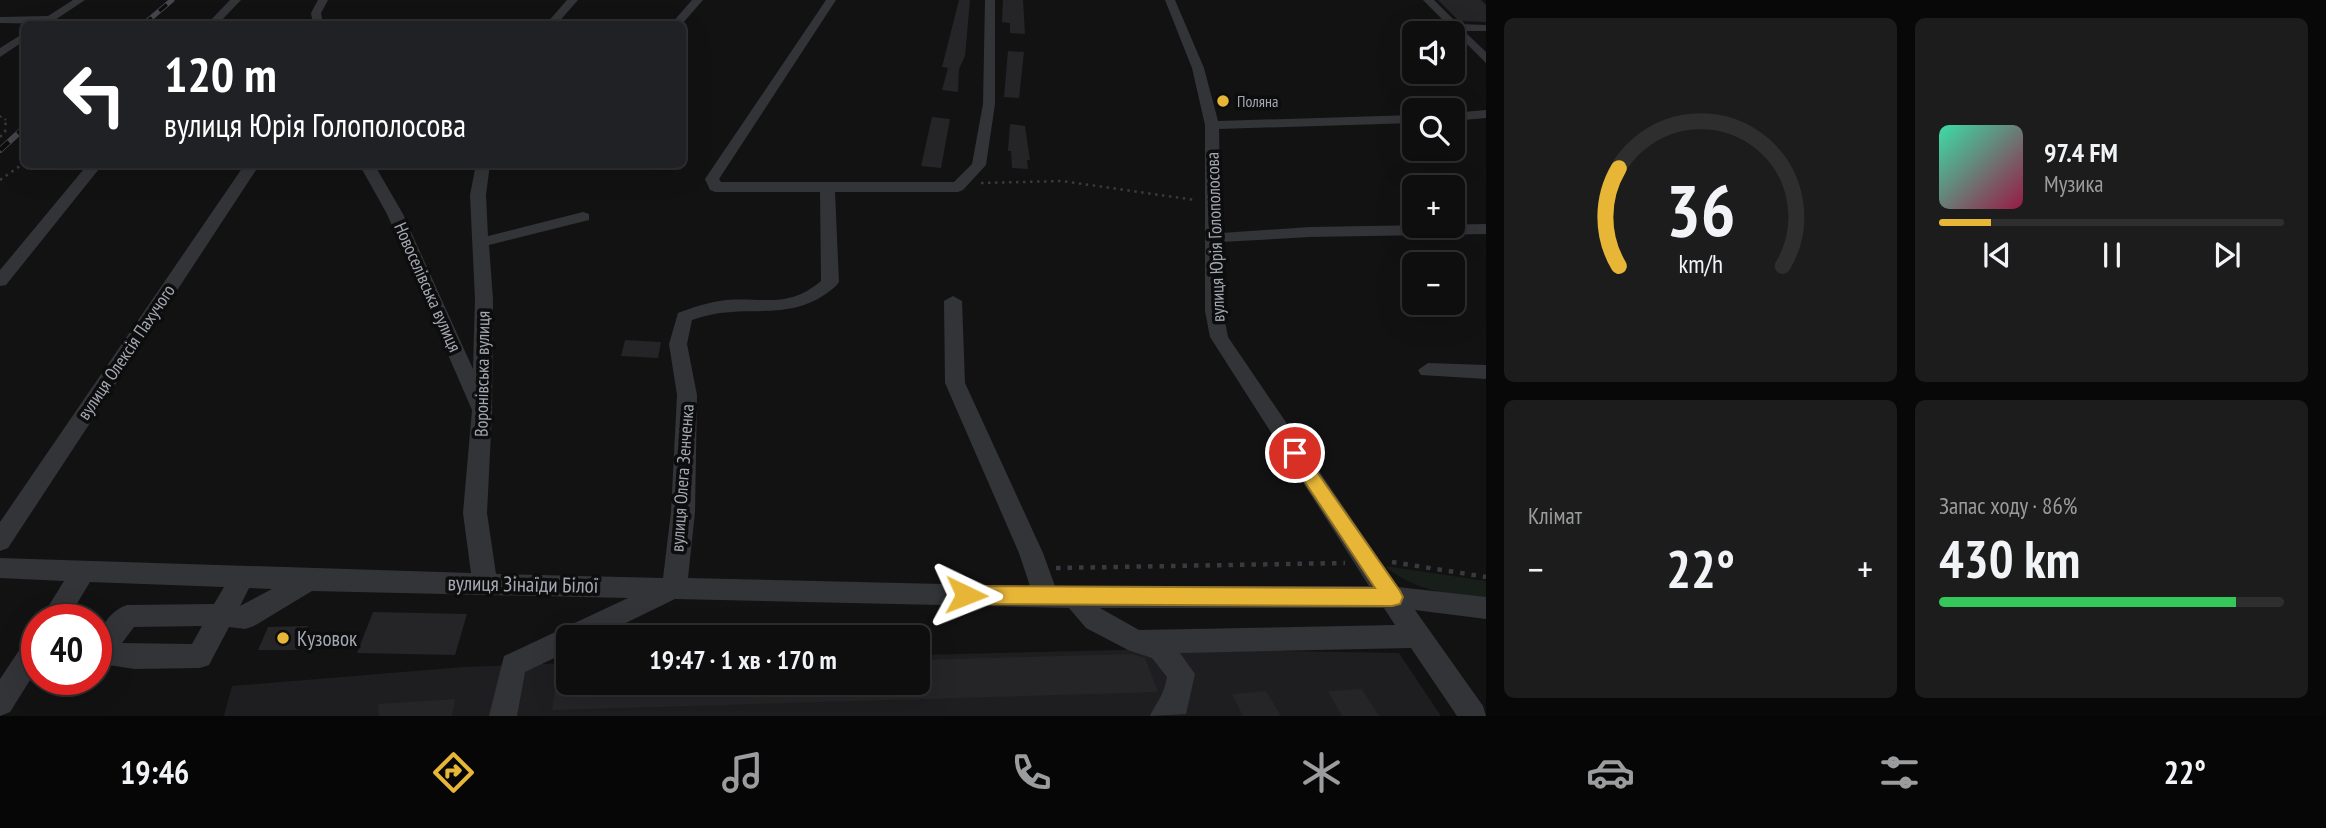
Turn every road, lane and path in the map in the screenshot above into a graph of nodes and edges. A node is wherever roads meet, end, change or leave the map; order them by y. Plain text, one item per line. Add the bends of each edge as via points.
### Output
1 (80, 0) edge
2 (236, 0) edge
3 (323, 0) edge
4 (573, 0) edge
5 (698, 0) edge
6 (831, 0) edge
7 (990, 0) edge
8 (1170, 0) edge
9 (1428, 0) edge
10 (0, 20) edge
11 (22, 21) edge
12 (47, 21) edge
13 (215, 21) edge
14 (317, 21) edge
15 (554, 21) edge
16 (679, 21) edge
17 (1450, 21) edge
18 (1465, 27) edge
19 (1486, 28) edge
20 (1465, 37) edge
21 (21, 38) edge
22 (0, 53) edge
23 (1486, 59) edge
24 (1486, 114) edge
25 (0, 116) edge
26 (1465, 116) edge
27 (1402, 119) edge
28 (1212, 125) junction
29 (0, 137) edge
30 (21, 165) edge
31 (93, 168) edge
32 (250, 168) edge
33 (368, 168) edge
34 (482, 168) edge
35 (1, 179) edge
36 (958, 187) junction
37 (827, 188) junction
38 (1215, 203) junction
39 (583, 217) dead end
40 (1486, 229) edge
41 (1212, 238) junction
42 (482, 242) junction
43 (0, 281) edge
44 (953, 301) dead end
45 (1428, 370) dead end
46 (1486, 372) edge
47 (482, 413) junction
48 (0, 541) edge
49 (1367, 563) junction
50 (0, 568) edge
51 (1036, 568) junction
52 (84, 570) junction
53 (242, 577) junction
54 (1486, 577) edge
55 (308, 580) junction
56 (485, 584) junction
57 (674, 588) junction
58 (1046, 597) junction
59 (1075, 597) junction
60 (1392, 597) junction
61 (63, 604) edge
62 (1486, 608) edge
63 (597, 625) edge
64 (1419, 636) junction
65 (1137, 642) junction
66 (556, 645) edge
67 (21, 670) edge
68 (0, 703) edge
69 (502, 716) edge
70 (1164, 716) edge
71 (1474, 716) edge

1 - 12 street
2 - 13 street
3 - 14 street
4 - 15 street
5 - 16 street
6 - 37 street via 712,179 715,187
7 - 36 street via 989,104 979,165
8 - 28 street, вулиця Юрія Голополосова via 1198,68
9 - 17 street
10 - 11 street
18 - 19 street
20 - 23 street
21 - 22 street
24 - 26 street
25 - 29 path via 6,117
27 - 28 street
28 - 38 street, вулиця Юрія Голополосова
30 - 35 path
31 - 43 street
32 - 48 street, вулиця Олексія Пахучого
33 - 47 street, Новоселівська вулиця via 396,214
34 - 42 street, Воронівська вулиця via 478,195
36 - 37 street
36 - 38 path via 1002,180 1088,181
37 - 57 street, вулиця Олега Зенченка via 830,282 817,296 791,307 712,307 684,317 678,344 687,395
38 - 41 street, вулиця Юрія Голополосова
39 - 42 street
40 - 41 street
41 - 49 street, вулиця Юрія Голополосова via 1219,337
42 - 47 street, Воронівська вулиця
44 - 51 street via 956,383
45 - 46 street
47 - 56 street, Воронівська вулиця via 475,513
49 - 51 path
49 - 54 path via 1392,562
49 - 60 street, вулиця Юрія Голополосова
50 - 52 street, вулиця Зінаїди Білої
51 - 58 street
52 - 53 street, вулиця Зінаїди Білої
52 - 61 street
53 - 55 street, вулиця Зінаїди Білої
53 - 55 street via 222,615 245,618
55 - 56 street, вулиця Зінаїди Білої
56 - 57 street, вулиця Зінаїди Білої
57 - 58 street, вулиця Зінаїди Білої
57 - 63 street
58 - 59 street, вулиця Зінаїди Білої
59 - 60 street, вулиця Зінаїди Білої
59 - 65 street via 1095,620
60 - 62 street, вулиця Зінаїди Білої
60 - 64 street, вулиця Юрія Голополосова
64 - 65 street
64 - 71 street, вулиця Юрія Голополосова
65 - 70 street via 1161,649 1181,674 1176,705
66 - 69 street via 513,665
67 - 68 street

